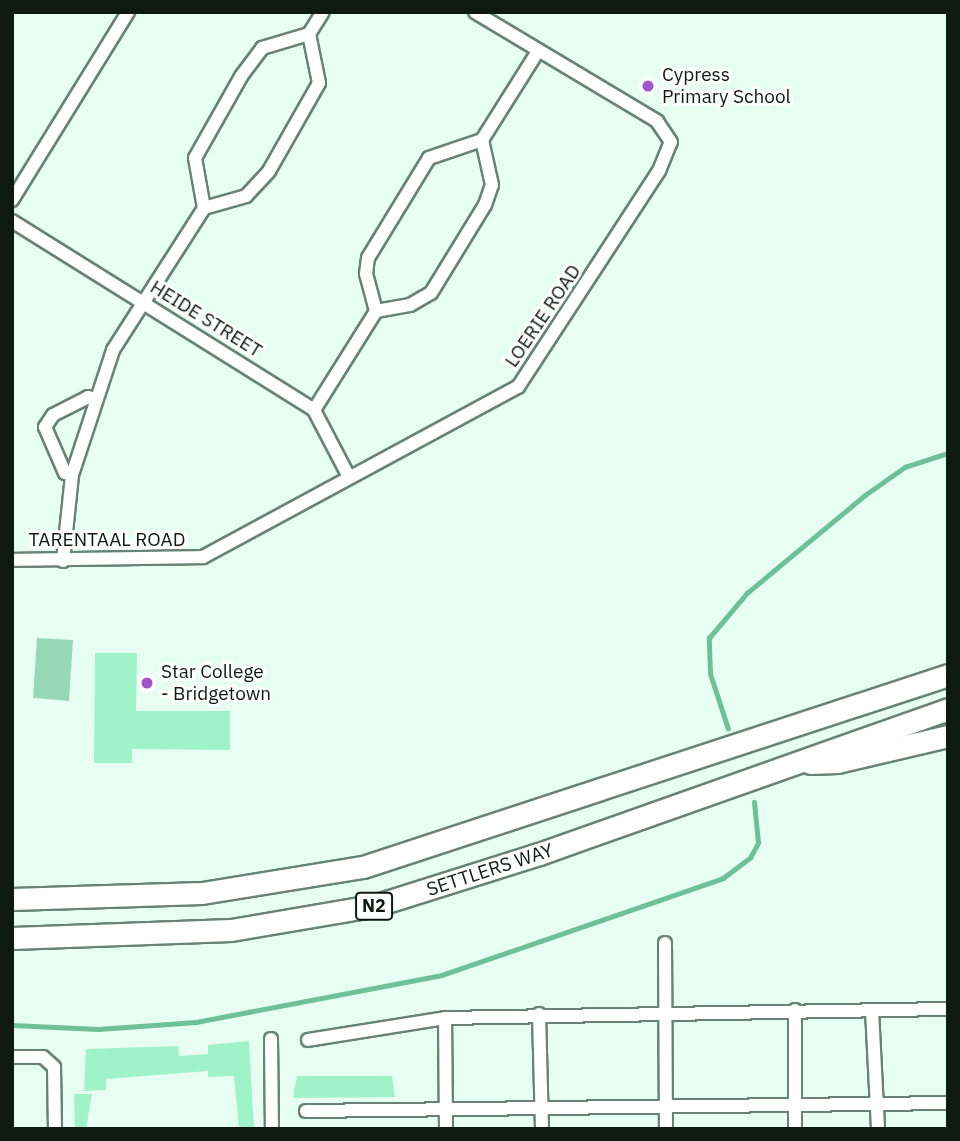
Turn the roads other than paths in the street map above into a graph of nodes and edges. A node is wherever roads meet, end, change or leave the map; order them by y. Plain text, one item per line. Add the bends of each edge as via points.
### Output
1 (128, 12) edge
2 (323, 12) edge
3 (475, 12) edge
4 (309, 34) junction
5 (538, 51) junction
6 (482, 140) junction
7 (12, 200) edge
8 (204, 208) junction
9 (12, 221) edge
10 (142, 302) junction
11 (376, 311) junction
12 (95, 399) junction
13 (314, 410) junction
14 (72, 475) junction
15 (349, 477) junction
16 (12, 560) edge
17 (63, 561) junction
18 (948, 675) edge
19 (948, 709) edge
20 (948, 736) edge
21 (789, 763) junction
22 (12, 899) edge
23 (12, 938) edge
24 (665, 943) dead end
25 (948, 1009) edge
26 (795, 1010) junction
27 (872, 1010) junction
28 (666, 1013) junction
29 (539, 1014) junction
30 (445, 1018) junction
31 (271, 1039) dead end
32 (308, 1040) dead end
33 (12, 1057) edge
34 (878, 1104) junction
35 (948, 1104) edge
36 (794, 1105) junction
37 (666, 1107) junction
38 (541, 1109) junction
39 (446, 1110) junction
40 (306, 1111) dead end
41 (55, 1129) edge
42 (272, 1129) edge
43 (446, 1129) edge
44 (542, 1129) edge
45 (666, 1129) edge
46 (795, 1129) edge
47 (878, 1129) edge

1 - 7 street
2 - 4 street
3 - 5 street
4 - 8 street via 319,74 310,104 254,191
4 - 8 street via 262,48 242,75 195,158
5 - 6 street
5 - 15 street, LOERIE ROAD via 657,121 668,135 659,172 518,387
6 - 11 street via 429,158 368,258 366,274
6 - 11 street via 492,185 474,224 431,293 410,305
8 - 10 street
9 - 10 street, HEIDE STREET
10 - 12 street via 113,350
10 - 13 street, HEIDE STREET
11 - 13 street
12 - 14 street
12 - 14 street via 88,397 53,415 45,426 65,472
13 - 15 street
14 - 17 street
15 - 17 street, TARENTAAL ROAD via 203,557
16 - 17 street, TARENTAAL ROAD
18 - 22 highway, SETTLERS WAY / N2 via 458,839 333,873 202,893
19 - 21 highway, SETTLERS WAY / N2
20 - 21 highway via 837,762
21 - 23 highway, SETTLERS WAY / N2 via 718,791 366,907 231,930
24 - 28 street
25 - 27 street
26 - 27 street
26 - 28 street
26 - 36 street
27 - 34 street
28 - 29 street
28 - 37 street
29 - 30 street
29 - 38 street
30 - 32 street
30 - 39 street
31 - 42 street
33 - 41 street via 43,1057 54,1067
34 - 35 street
34 - 36 street
34 - 47 street
36 - 37 street
36 - 46 street
37 - 38 street
37 - 45 street
38 - 39 street
38 - 44 street
39 - 40 street
39 - 43 street

